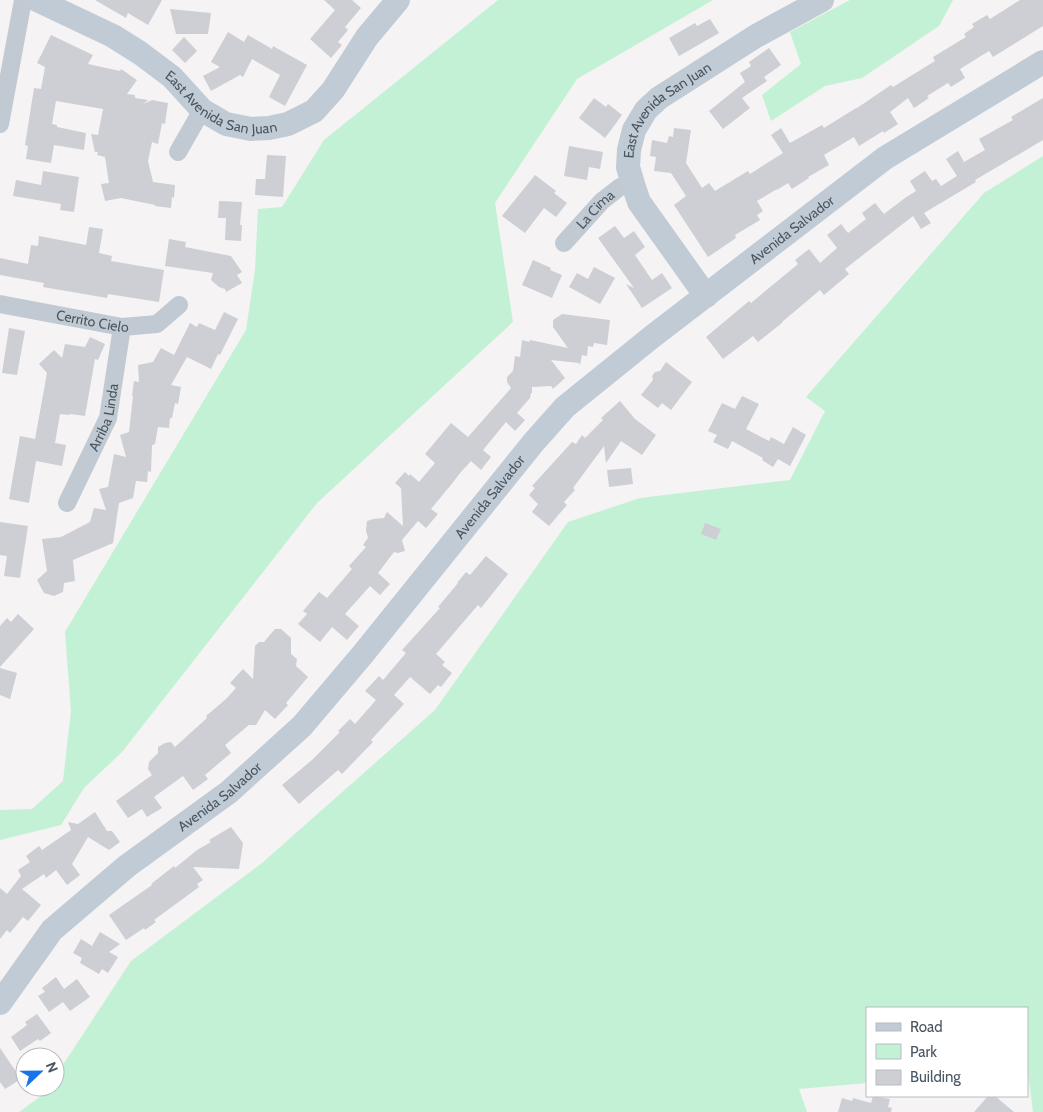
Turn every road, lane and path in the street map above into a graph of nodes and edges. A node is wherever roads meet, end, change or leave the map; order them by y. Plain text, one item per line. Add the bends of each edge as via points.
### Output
1 (23, 0) edge
2 (37, 0) edge
3 (398, 0) edge
4 (822, 0) edge
5 (1043, 62) edge
6 (202, 110) junction
7 (0, 124) edge
8 (178, 152) dead end
9 (633, 184) junction
10 (564, 243) dead end
11 (706, 296) junction
12 (0, 304) edge
13 (179, 305) dead end
14 (122, 327) junction
15 (67, 503) dead end
16 (0, 1003) edge

1 - 7 street
2 - 6 street, East Avenida San Juan via 113,36 140,53 172,77
3 - 6 street, East Avenida San Juan via 367,37 333,90 314,110 288,124 251,129 226,124
4 - 9 street, East Avenida San Juan via 756,36 659,98 646,110 634,130 629,150 628,167
5 - 11 street, Avenida Salvador via 885,158
6 - 8 street
9 - 10 street, La Cima via 620,187 602,201
9 - 11 street, East Avenida San Juan via 639,202
11 - 16 street, Avenida Salvador via 565,407 302,726 229,792 127,866 52,930
12 - 14 street, Cerrito Cielo
13 - 14 street, Cerrito Cielo via 157,324
14 - 15 street, Arriba Linda via 108,418

